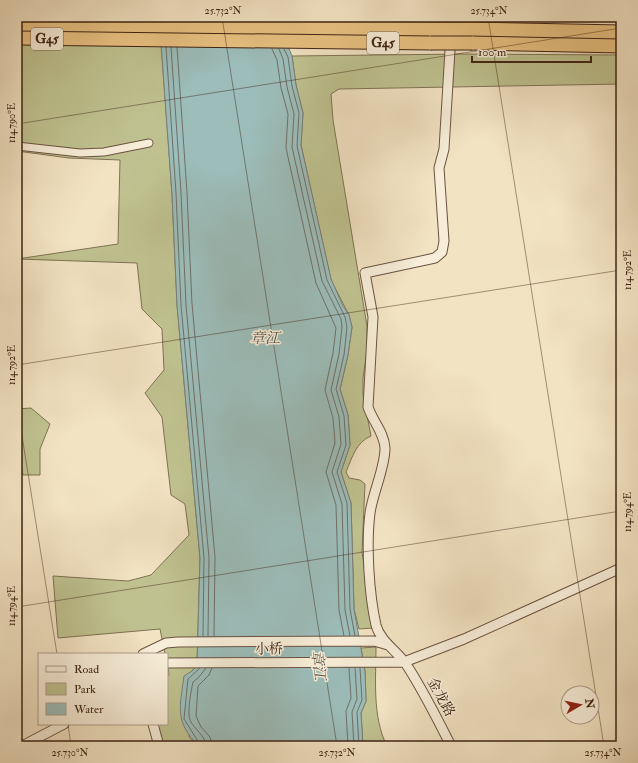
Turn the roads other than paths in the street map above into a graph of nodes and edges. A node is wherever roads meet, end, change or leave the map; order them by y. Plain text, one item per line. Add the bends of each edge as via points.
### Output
1 (452, 17) edge
2 (17, 24) edge
3 (621, 32) edge
4 (17, 38) edge
5 (621, 46) edge
6 (149, 143) dead end
7 (17, 146) edge
8 (621, 568) edge
9 (388, 645) junction
10 (145, 653) edge
11 (404, 662) junction
12 (170, 663) edge
13 (62, 725) edge
14 (153, 725) edge
15 (22, 746) edge
16 (158, 746) edge
17 (451, 746) edge

1 - 9 street, 金龙路 via 444,149 440,168 444,241 442,252 435,258 365,273 373,316 368,407 382,434 385,448 370,514 372,592 377,627
2 - 3 highway, G45, bridge
4 - 5 highway, G45, bridge
6 - 7 street via 104,152 80,153
8 - 11 street via 464,639
9 - 10 street via 374,641 178,642 166,643
9 - 11 street, 金龙路
11 - 12 street, 小桥
11 - 17 street, 金龙路 via 425,694
13 - 15 street
14 - 16 street

